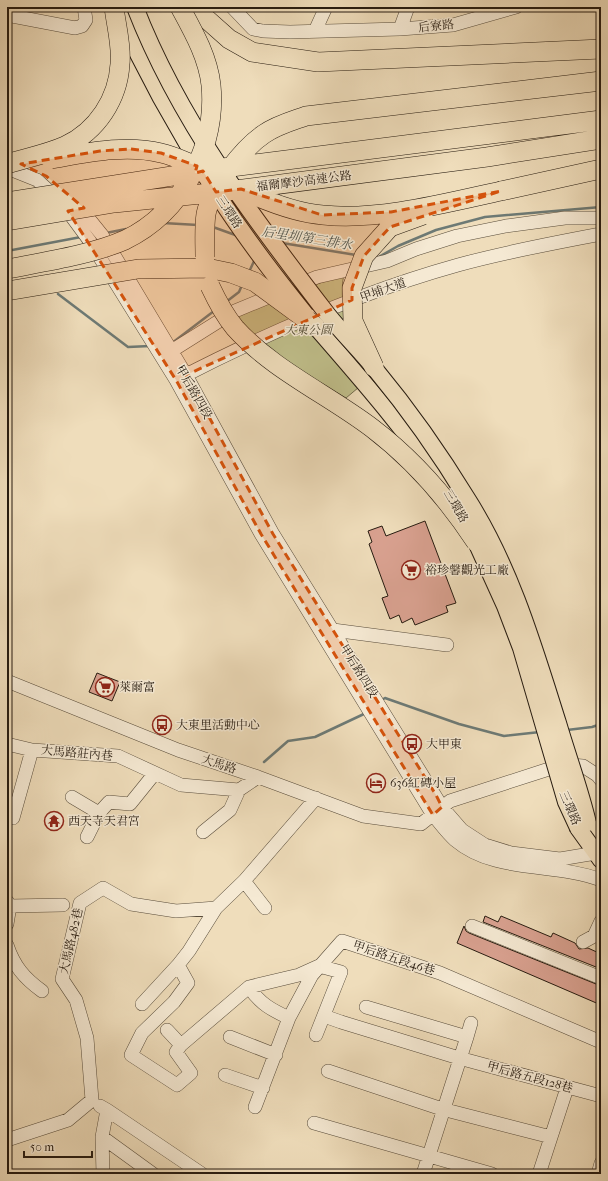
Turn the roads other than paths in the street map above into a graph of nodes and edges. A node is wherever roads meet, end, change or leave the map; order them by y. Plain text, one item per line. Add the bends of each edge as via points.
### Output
1 (84, 7) edge
2 (114, 7) edge
3 (119, 7) edge
4 (135, 7) edge
5 (180, 7) edge
6 (194, 7) edge
7 (232, 7) edge
8 (326, 7) edge
9 (408, 7) edge
10 (516, 7) edge
11 (7, 14) edge
12 (400, 29) junction
13 (315, 31) junction
14 (601, 49) edge
15 (601, 81) edge
16 (601, 120) edge
17 (601, 139) edge
18 (7, 158) edge
19 (7, 166) edge
20 (201, 168) junction
21 (601, 169) edge
22 (230, 184) junction
23 (500, 191) junction
24 (7, 202) edge
25 (601, 218) edge
26 (7, 221) edge
27 (601, 234) edge
28 (7, 269) edge
29 (7, 291) edge
30 (315, 326) junction
31 (157, 338) junction
32 (167, 354) junction
33 (374, 367) junction
34 (181, 378) junction
35 (476, 542) junction
36 (333, 630) junction
37 (447, 645) dead end
38 (7, 681) edge
39 (7, 744) edge
40 (32, 750) junction
41 (155, 773) junction
42 (258, 777) junction
43 (601, 780) edge
44 (239, 790) junction
45 (72, 798) dead end
46 (316, 798) junction
47 (438, 811) junction
48 (99, 813) junction
49 (13, 818) dead end
50 (583, 826) junction
51 (203, 832) dead end
52 (87, 837) dead end
53 (598, 856) edge
54 (561, 870) junction
55 (601, 880) edge
56 (244, 881) junction
57 (9, 904) edge
58 (63, 905) dead end
59 (216, 908) junction
60 (265, 908) dead end
61 (601, 921) edge
62 (7, 924) edge
63 (472, 926) dead end
64 (583, 942) dead end
65 (7, 945) edge
66 (178, 965) junction
67 (319, 966) junction
68 (601, 978) edge
69 (249, 987) junction
70 (42, 991) dead end
71 (142, 1004) dead end
72 (366, 1007) dead end
73 (324, 1016) junction
74 (290, 1018) junction
75 (471, 1023) dead end
76 (167, 1030) dead end
77 (316, 1035) dead end
78 (230, 1037) dead end
79 (467, 1037) junction
80 (601, 1042) edge
81 (181, 1045) junction
82 (276, 1055) junction
83 (459, 1058) junction
84 (328, 1071) dead end
85 (225, 1075) dead end
86 (263, 1088) junction
87 (567, 1088) junction
88 (601, 1096) edge
89 (92, 1100) junction
90 (255, 1107) dead end
91 (442, 1109) junction
92 (107, 1110) junction
93 (314, 1123) dead end
94 (102, 1137) junction
95 (551, 1137) junction
96 (7, 1140) edge
97 (428, 1157) junction
98 (601, 1163) edge
99 (103, 1174) edge
100 (153, 1174) edge
101 (202, 1174) edge
102 (422, 1174) edge
103 (492, 1174) edge
104 (539, 1174) edge
105 (598, 1174) edge

1 - 11 street via 86,20 82,26 75,28
2 - 19 highway, bridge via 120,64 116,85 106,111 92,129 65,146
3 - 20 main road, 三環路, bridge via 136,50
4 - 22 main road, 三環路, bridge via 156,55
5 - 28 highway, bridge via 205,59 211,85 211,107 204,147 186,187 169,207 145,228 124,240 76,255
6 - 14 highway via 229,39 252,52 318,62
7 - 13 street via 253,29
8 - 13 street
9 - 12 street, 后寮路
10 - 12 street, 后寮路 via 453,25
12 - 13 street
15 - 35 highway, bridge via 306,116 263,134 225,174 211,197 206,214 205,257 210,286 234,327 278,365 343,407 404,454 433,483
16 - 24 highway, 福爾摩沙高速公路, bridge via 223,168
17 - 26 highway, 福爾摩沙高速公路, bridge via 487,157 220,192 114,203
18 - 31 street via 46,176 72,198 102,235
19 - 20 highway, bridge via 100,151 131,149 161,153
19 - 31 street via 36,180 61,202
20 - 22 main road, bridge
20 - 30 main road, 三環路, bridge via 228,213 258,255
21 - 23 highway
22 - 23 highway, bridge via 259,198 322,215 338,216 391,212
22 - 33 main road, 三環路, bridge via 330,317
23 - 33 highway, bridge via 390,227 364,256 352,288 353,321
25 - 32 street via 565,218 457,236 387,261 317,277 235,311
27 - 34 street, 甲埔大道 via 499,255 414,279 336,307
29 - 30 highway, bridge via 138,269 207,268 255,282
30 - 35 main road, 三環路, bridge via 391,412 424,456
31 - 32 street, 甲后路四段
32 - 34 street, 甲后路四段
33 - 50 main road, 三環路, bridge via 407,410 469,501 502,566 534,646
34 - 36 street, 甲后路四段
34 - 47 street, 甲后路四段 via 261,534
35 - 50 main road, 三環路, bridge via 521,648 566,802
36 - 37 street
36 - 47 street, 甲后路四段
38 - 42 street, 大馬路 via 178,750
39 - 40 street, 大馬路莊內巷
40 - 41 street, 大馬路莊內巷 via 118,756
40 - 49 street
41 - 44 street, 大馬路莊內巷 via 181,784
41 - 48 street via 130,804 109,802
42 - 44 street
42 - 46 street, 大馬路
43 - 47 street, 大馬路 via 583,766 558,767 535,772 450,801
44 - 51 street via 230,810
45 - 48 street
46 - 47 street, 大馬路 via 363,816 421,824
46 - 56 street
47 - 53 street, 甲后路四段 via 485,845 511,853 560,859
47 - 54 street, 甲后路四段 via 454,840 474,853 495,861
48 - 52 street
50 - 53 main road, 三環路
53 - 54 street, 甲后路四段
54 - 55 street, 甲后路四段
56 - 59 street
56 - 60 street
57 - 58 street
57 - 62 street
59 - 66 street
59 - 89 street, 大馬路482巷 via 176,911 131,904 103,888 80,903 62,979 76,1000 87,1038
61 - 64 street via 594,936
63 - 68 street
65 - 70 street via 12,961 30,982
66 - 71 street
66 - 81 street via 188,983 174,1002 142,1033 131,1056 177,1085 191,1073 176,1052
67 - 69 street via 298,975
67 - 73 street via 341,972
67 - 74 street, 甲后路五段46巷
67 - 80 street, 甲后路五段46巷 via 342,941 440,973
69 - 74 street via 257,999 268,1008
69 - 81 street
72 - 79 street
73 - 77 street
73 - 83 street, 甲后路五段128巷
74 - 82 street, 甲后路五段46巷
75 - 79 street
76 - 81 street
78 - 82 street
79 - 83 street
82 - 86 street, 甲后路五段46巷
83 - 87 street, 甲后路五段128巷
83 - 91 street
84 - 91 street
85 - 86 street
86 - 90 street, 甲后路五段46巷
87 - 88 street, 甲后路五段128巷
87 - 95 street
89 - 92 street
89 - 96 street via 68,1120
91 - 95 street
91 - 97 street
92 - 94 street
92 - 101 street
93 - 97 street
94 - 99 street
94 - 100 street
95 - 104 street
97 - 102 street
97 - 103 street
98 - 105 street

